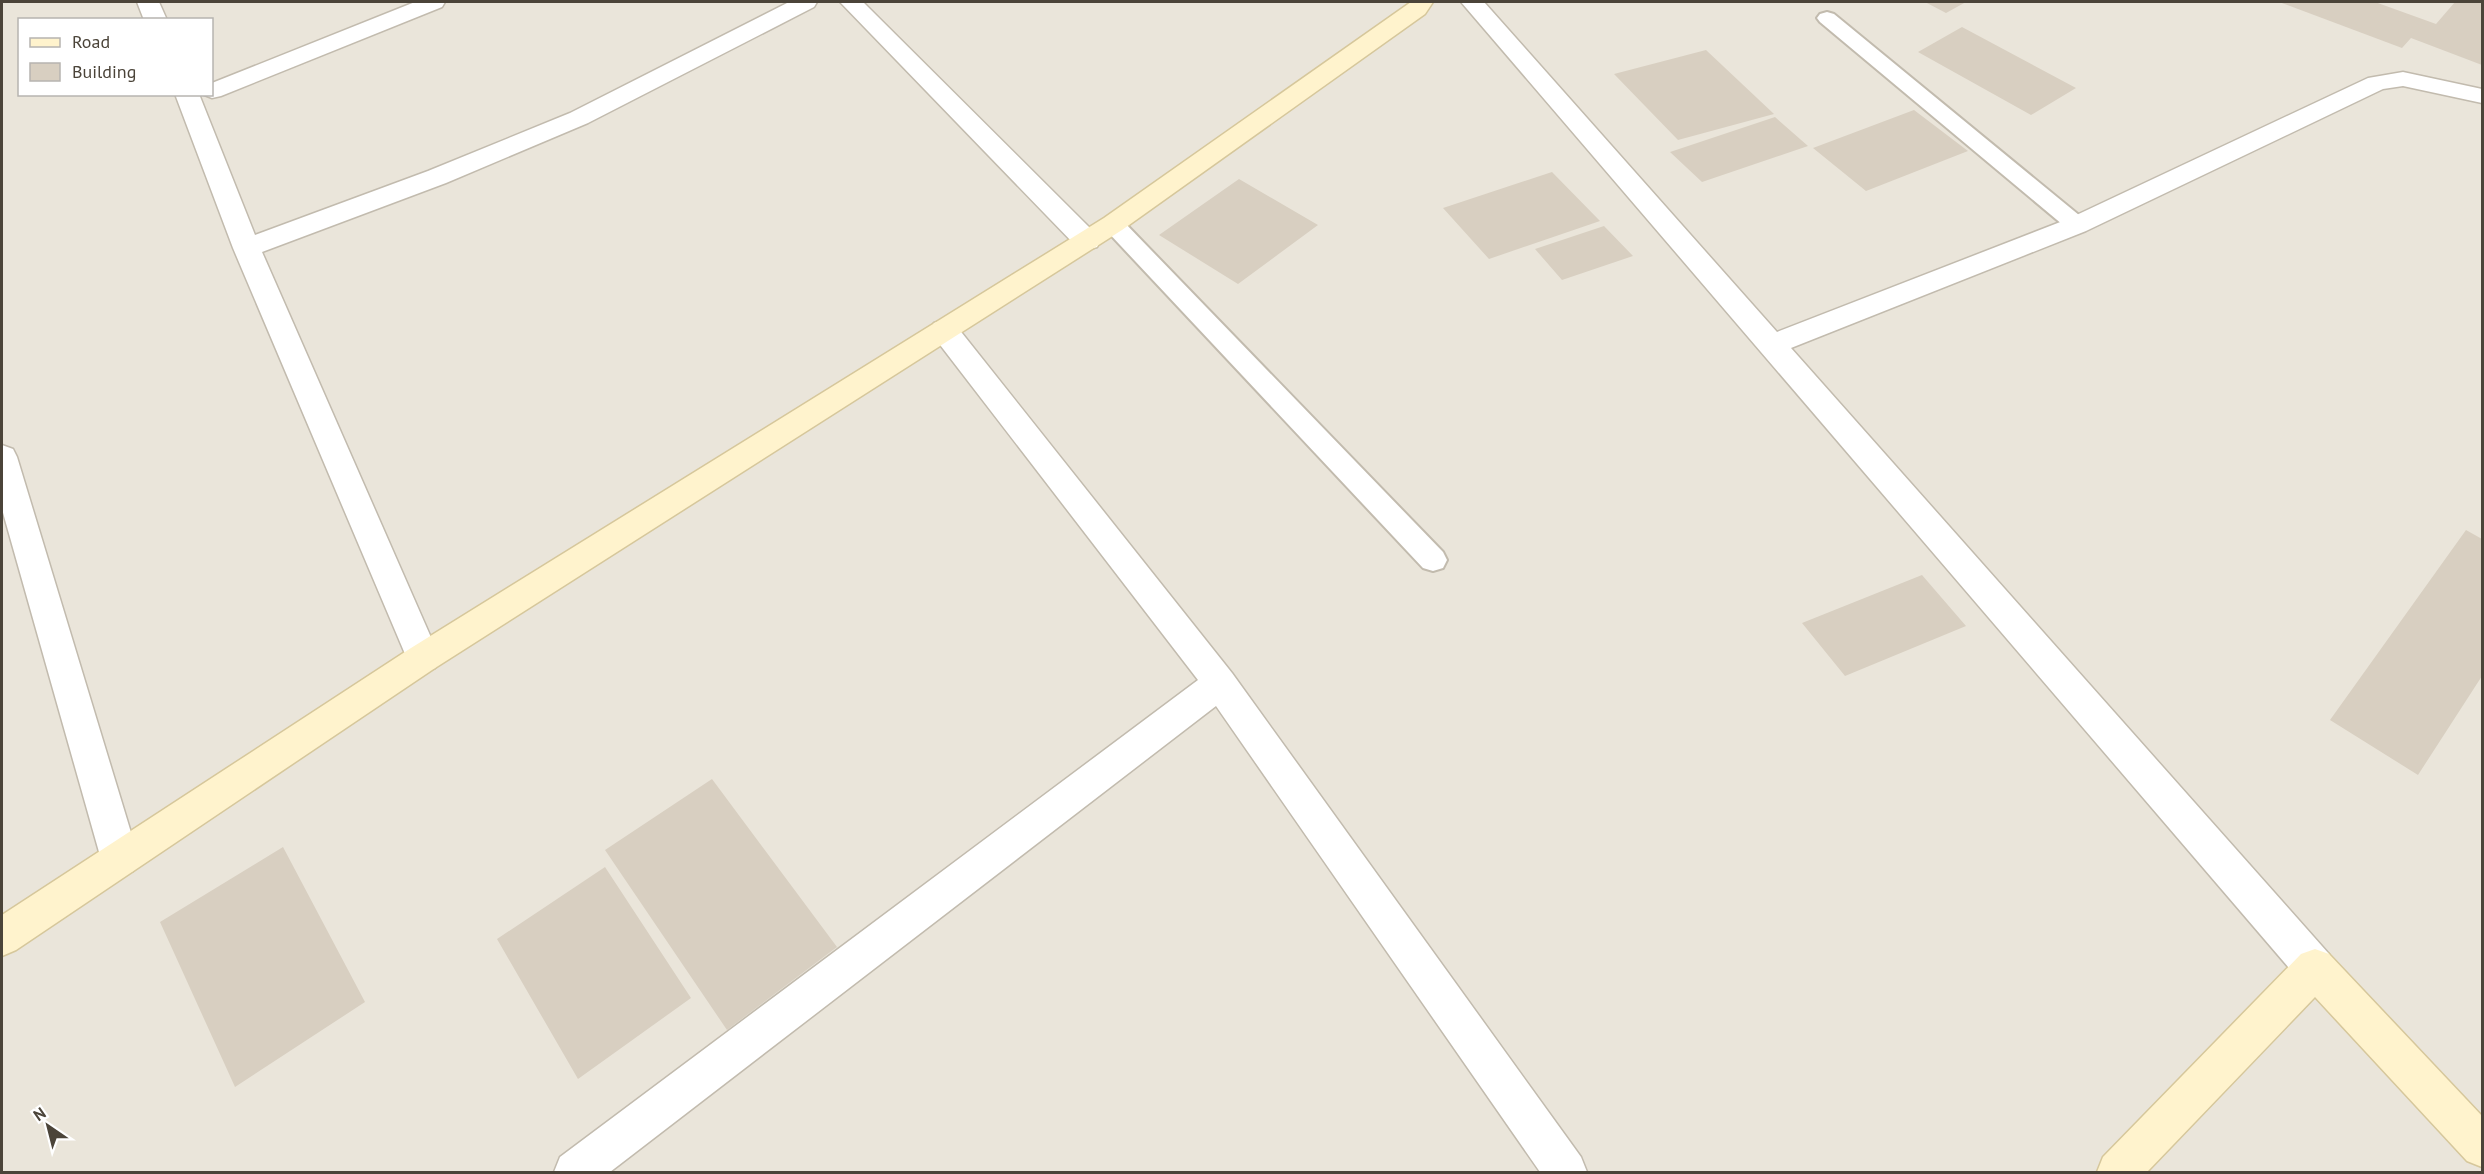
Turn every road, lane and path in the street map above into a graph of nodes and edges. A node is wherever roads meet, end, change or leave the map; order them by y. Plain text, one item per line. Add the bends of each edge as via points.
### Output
1 (148, 2) edge
2 (434, 2) edge
3 (806, 2) edge
4 (851, 2) edge
5 (1422, 2) edge
6 (1472, 2) edge
7 (155, 18) edge
8 (1827, 18) dead end
9 (213, 89) edge
10 (197, 96) edge
11 (2482, 96) edge
12 (1113, 225) junction
13 (2077, 225) junction
14 (1087, 241) junction
15 (247, 248) junction
16 (944, 330) junction
17 (1773, 344) junction
18 (2, 457) edge
19 (10, 525) edge
20 (1433, 560) dead end
21 (423, 658) junction
22 (1220, 683) junction
23 (120, 859) junction
24 (2, 937) edge
25 (2315, 968) junction
26 (2482, 1146) edge
27 (574, 1173) edge
28 (1566, 1173) edge
29 (2118, 1173) edge

1 - 7 street
2 - 9 street
3 - 15 street via 579,118 437,177
4 - 14 street
5 - 12 street via 1418,9
6 - 17 street
8 - 13 lane
10 - 15 street
11 - 13 street via 2389,79
12 - 14 street
12 - 20 lane
13 - 17 street
14 - 16 street
15 - 21 street
16 - 21 street
16 - 22 street
17 - 25 street
18 - 19 street
19 - 23 street
21 - 23 street
22 - 27 street
22 - 28 street
23 - 24 street
25 - 26 street
25 - 29 street

